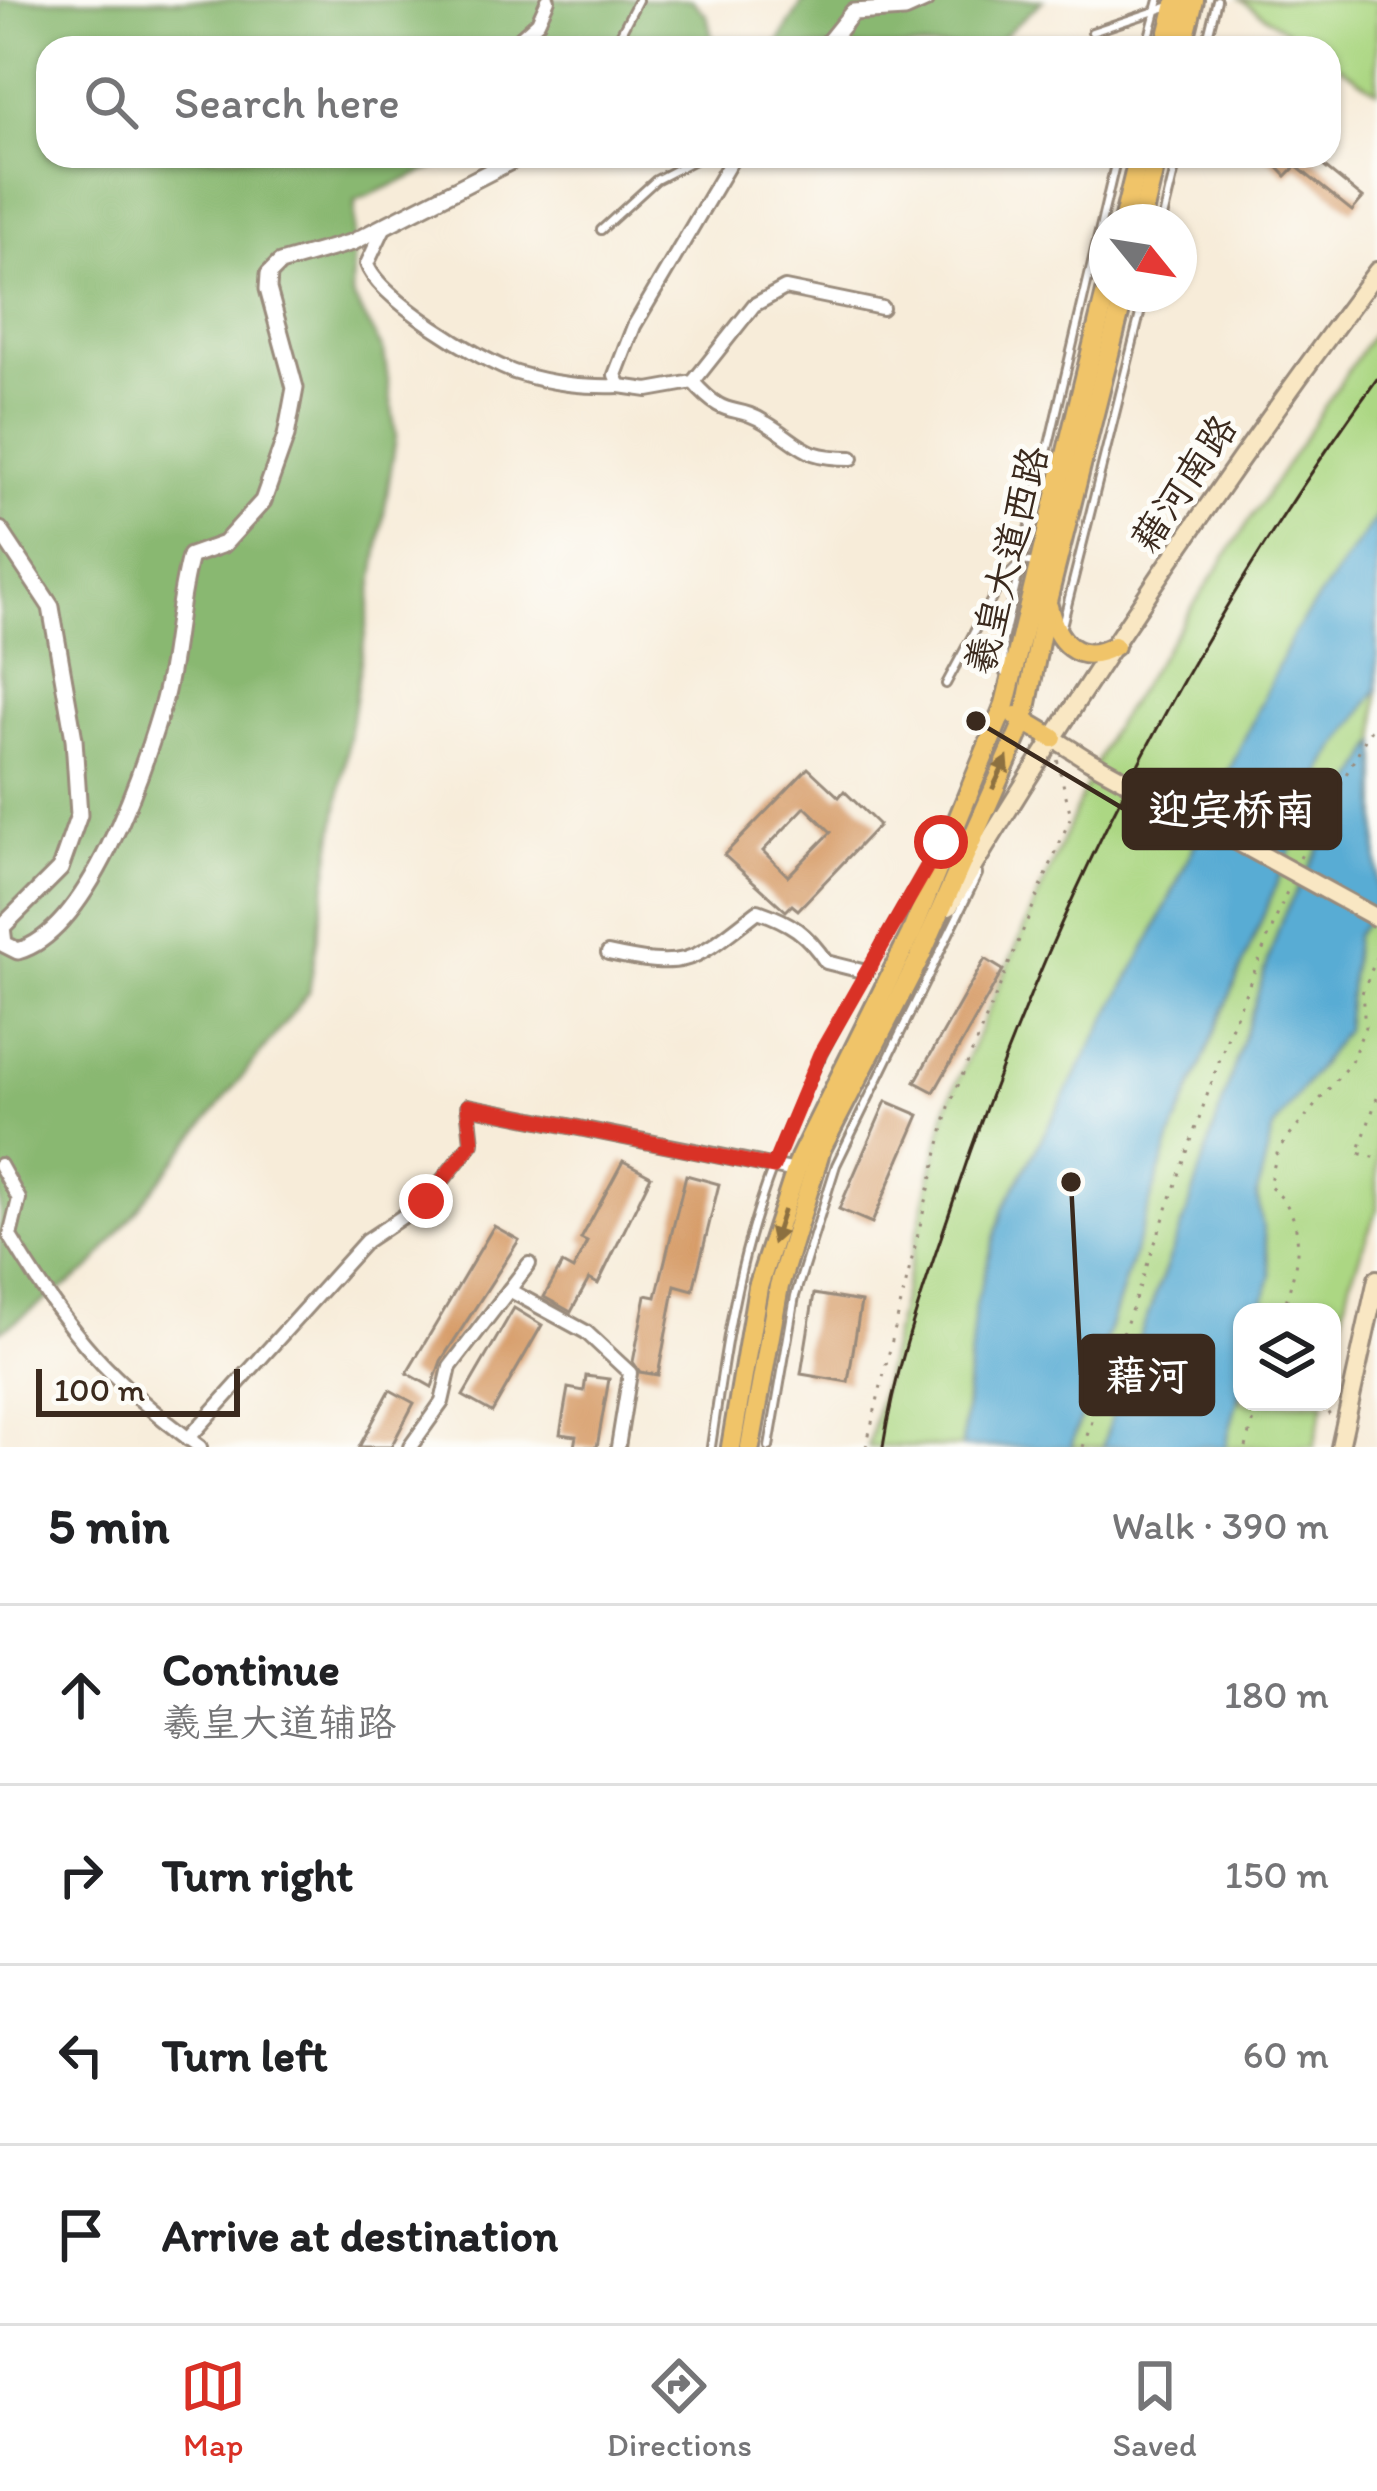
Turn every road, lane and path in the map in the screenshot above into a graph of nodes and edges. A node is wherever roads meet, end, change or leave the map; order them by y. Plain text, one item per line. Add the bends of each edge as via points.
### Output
1 (548, 0) edge
2 (638, 0) edge
3 (925, 0) edge
4 (1216, 0) edge
5 (1176, 1) edge
6 (1156, 10) junction
7 (1093, 32) dead end
8 (522, 36) edge
9 (620, 36) edge
10 (834, 36) edge
11 (1149, 36) edge
12 (1168, 36) edge
13 (1180, 36) edge
14 (1208, 36) edge
15 (498, 168) edge
16 (679, 168) edge
17 (727, 168) edge
18 (1115, 168) edge
19 (1136, 168) edge
20 (1153, 168) edge
21 (1175, 168) edge
22 (1127, 204) edge
23 (1145, 204) edge
24 (1166, 204) edge
25 (385, 226) junction
26 (601, 230) dead end
27 (1377, 271) edge
28 (882, 308) dead end
29 (1100, 312) edge
30 (1119, 312) edge
31 (1141, 312) edge
32 (693, 382) junction
33 (620, 386) junction
34 (852, 458) dead end
35 (0, 530) edge
36 (1031, 562) junction
37 (1047, 601) junction
38 (1059, 639) junction
39 (1114, 646) junction
40 (1034, 660) junction
41 (946, 684) dead end
42 (1005, 704) junction
43 (1377, 718) edge
44 (1023, 724) junction
45 (1053, 738) junction
46 (1001, 820) junction
47 (1296, 868) dead end
48 (1288, 889) dead end
49 (1377, 917) edge
50 (608, 952) dead end
51 (920, 957) junction
52 (1377, 957) edge
53 (866, 972) junction
54 (1377, 1098) edge
55 (1377, 1158) edge
56 (0, 1165) edge
57 (773, 1167) junction
58 (796, 1171) junction
59 (529, 1264) dead end
60 (1377, 1279) edge
61 (509, 1290) junction
62 (1285, 1303) edge
63 (1256, 1411) edge
64 (194, 1443) edge
65 (410, 1447) edge
66 (618, 1447) edge
67 (711, 1447) edge
68 (731, 1447) edge
69 (750, 1447) edge
70 (769, 1447) edge
71 (866, 1447) edge
72 (1083, 1447) edge
73 (1246, 1447) edge
74 (1340, 1447) edge

1 - 8 street
2 - 9 lane
3 - 10 street via 853,12
4 - 14 lane
5 - 6 lane
5 - 6 lane
5 - 12 main road
5 - 13 main road
6 - 7 lane
6 - 11 lane
15 - 25 street
16 - 26 lane
17 - 33 street via 634,326 615,375
18 - 36 lane
19 - 22 main road
20 - 23 main road
21 - 24 lane
25 - 33 street via 367,264 371,279 439,330 511,371 571,387
25 - 35 street via 269,274 295,388 262,501 224,544 190,556 162,707 135,789 91,881 63,917 18,951 4,944 2,927 60,869 79,815 51,607
27 - 39 main road, 藉河南路 via 1253,436
28 - 32 street via 785,288 754,305
29 - 36 main road, 羲皇大道西路
30 - 37 main road, 羲皇大道西路
31 - 38 lane
32 - 33 street
32 - 34 street via 716,408 764,421 795,448
36 - 41 lane via 1001,582
36 - 42 main road, 羲皇大道西路
37 - 38 main road
37 - 40 main road, 羲皇大道西路
38 - 39 main road via 1079,653
38 - 40 lane
39 - 45 main road, 藉河南路
40 - 44 main road, 羲皇大道西路
42 - 44 main road
42 - 53 lane via 941,842
42 - 58 main road, 羲皇大道西路 via 911,934
43 - 47 path
44 - 45 main road
51 -> 44 main road, 羲皇大道西路
45 - 46 main road, 藉河南路
45 - 49 main road, bridge
45 - 71 path via 1071,816 950,1107
46 - 51 main road, 藉河南路
46 - 70 lane via 836,1165 795,1296
48 - 72 path
50 - 53 street via 664,965 697,958 758,911 790,922 826,962
51 - 69 main road, 羲皇大道西路 via 821,1150 779,1286
52 - 62 path via 1362,994 1365,1027 1352,1062 1278,1150 1269,1185 1288,1201 1300,1229
53 - 57 lane via 820,1054
54 - 55 path via 1358,1153
56 - 64 street via 19,1199 10,1236 59,1318 130,1396
57 - 58 street
57 - 64 street via 468,1106 472,1143 426,1201 366,1241
57 - 67 lane via 728,1328
58 -> 68 main road, 羲皇大道西路 via 758,1287
59 - 61 street
60 - 74 main road
61 - 65 street via 450,1367 442,1402
61 - 66 street via 586,1332 630,1373
63 - 73 path

